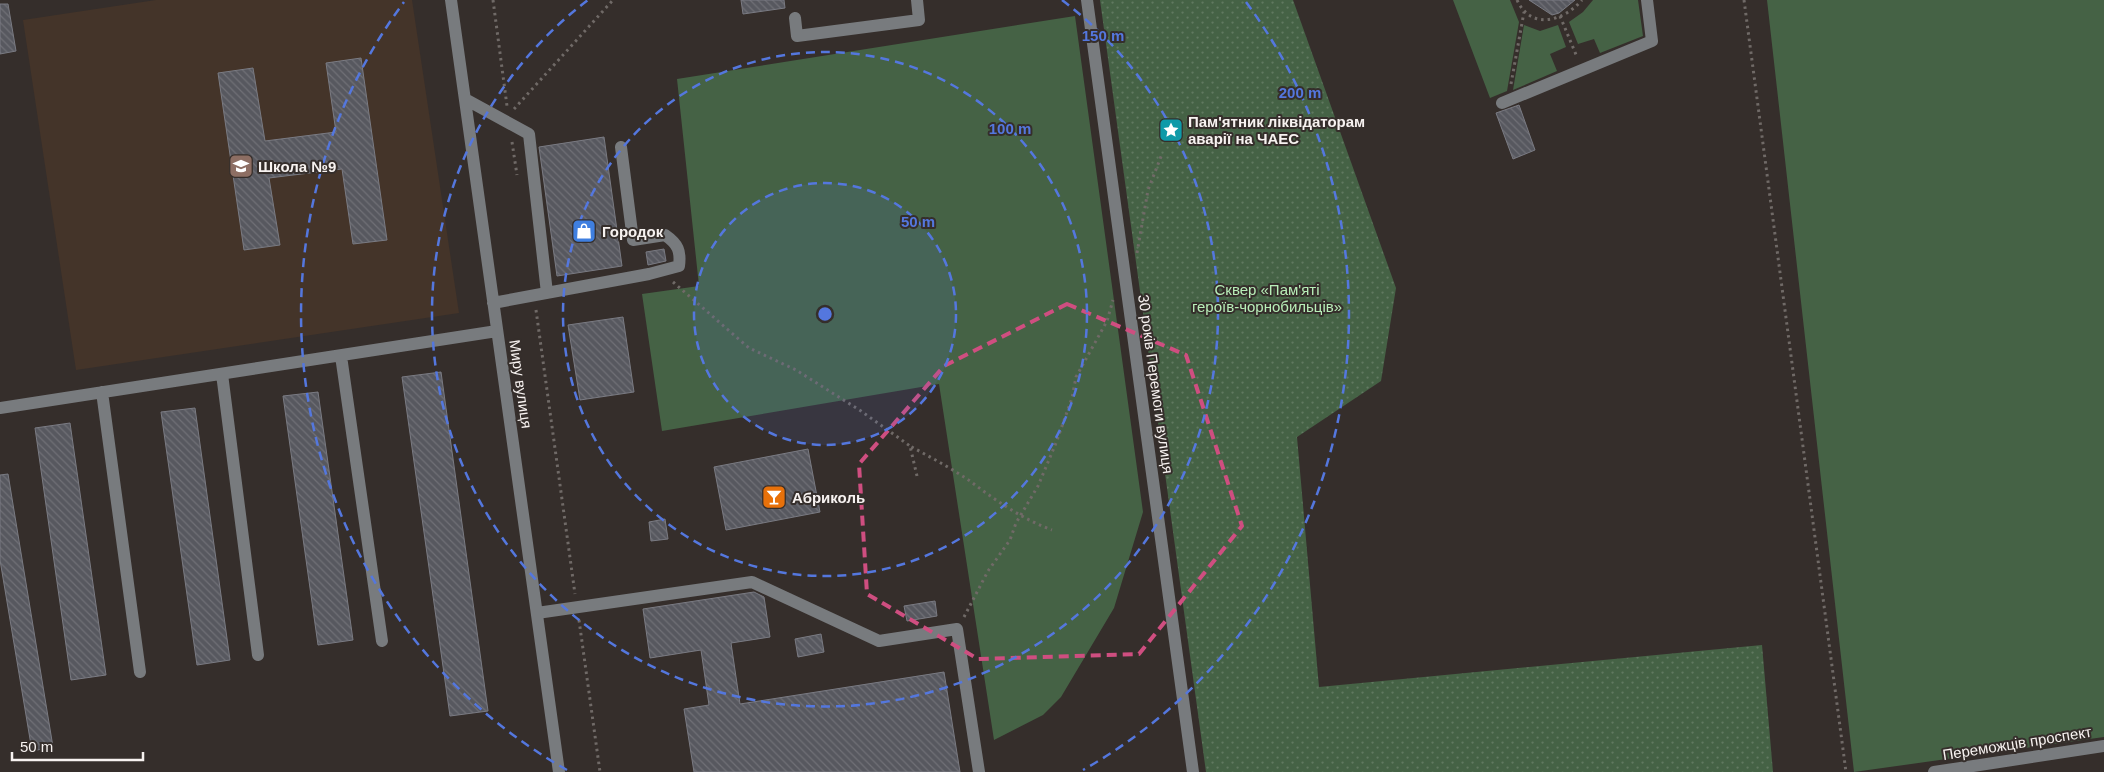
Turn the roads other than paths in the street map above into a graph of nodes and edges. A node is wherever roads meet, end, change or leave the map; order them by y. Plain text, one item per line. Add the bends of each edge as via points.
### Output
1 (451, 0) edge
2 (917, 0) edge
3 (1087, 0) edge
4 (1647, 0) edge
5 (795, 18) dead end
6 (465, 99) junction
7 (1505, 101) road end
8 (621, 146) dead end
9 (547, 293) junction
10 (493, 303) junction
11 (497, 331) junction
12 (341, 356) junction
13 (222, 374) junction
14 (102, 392) junction
15 (0, 408) edge
16 (537, 613) junction
17 (382, 641) dead end
18 (258, 655) dead end
19 (140, 672) dead end
20 (2104, 746) edge
21 (560, 772) edge
22 (979, 772) edge
23 (1193, 772) edge
24 (1934, 772) edge

1 - 6 street, Миру вулиця
2 - 5 street via 919,20 797,36
3 - 23 street, 30 років Перемоги вулиця
4 - 7 street via 1652,41
6 - 9 street via 529,134
6 - 10 street, Миру вулиця
8 - 9 street via 633,240 665,235 675,242 681,253 679,266
9 - 10 street
10 - 11 street, Миру вулиця
11 - 12 street
11 - 16 street, Миру вулиця
12 - 13 street
12 - 17 street
13 - 14 street
13 - 18 street
14 - 15 street
14 - 19 street
16 - 21 street, Миру вулиця
16 - 22 street via 752,582 879,641 957,629
20 - 24 street, Переможців проспект

